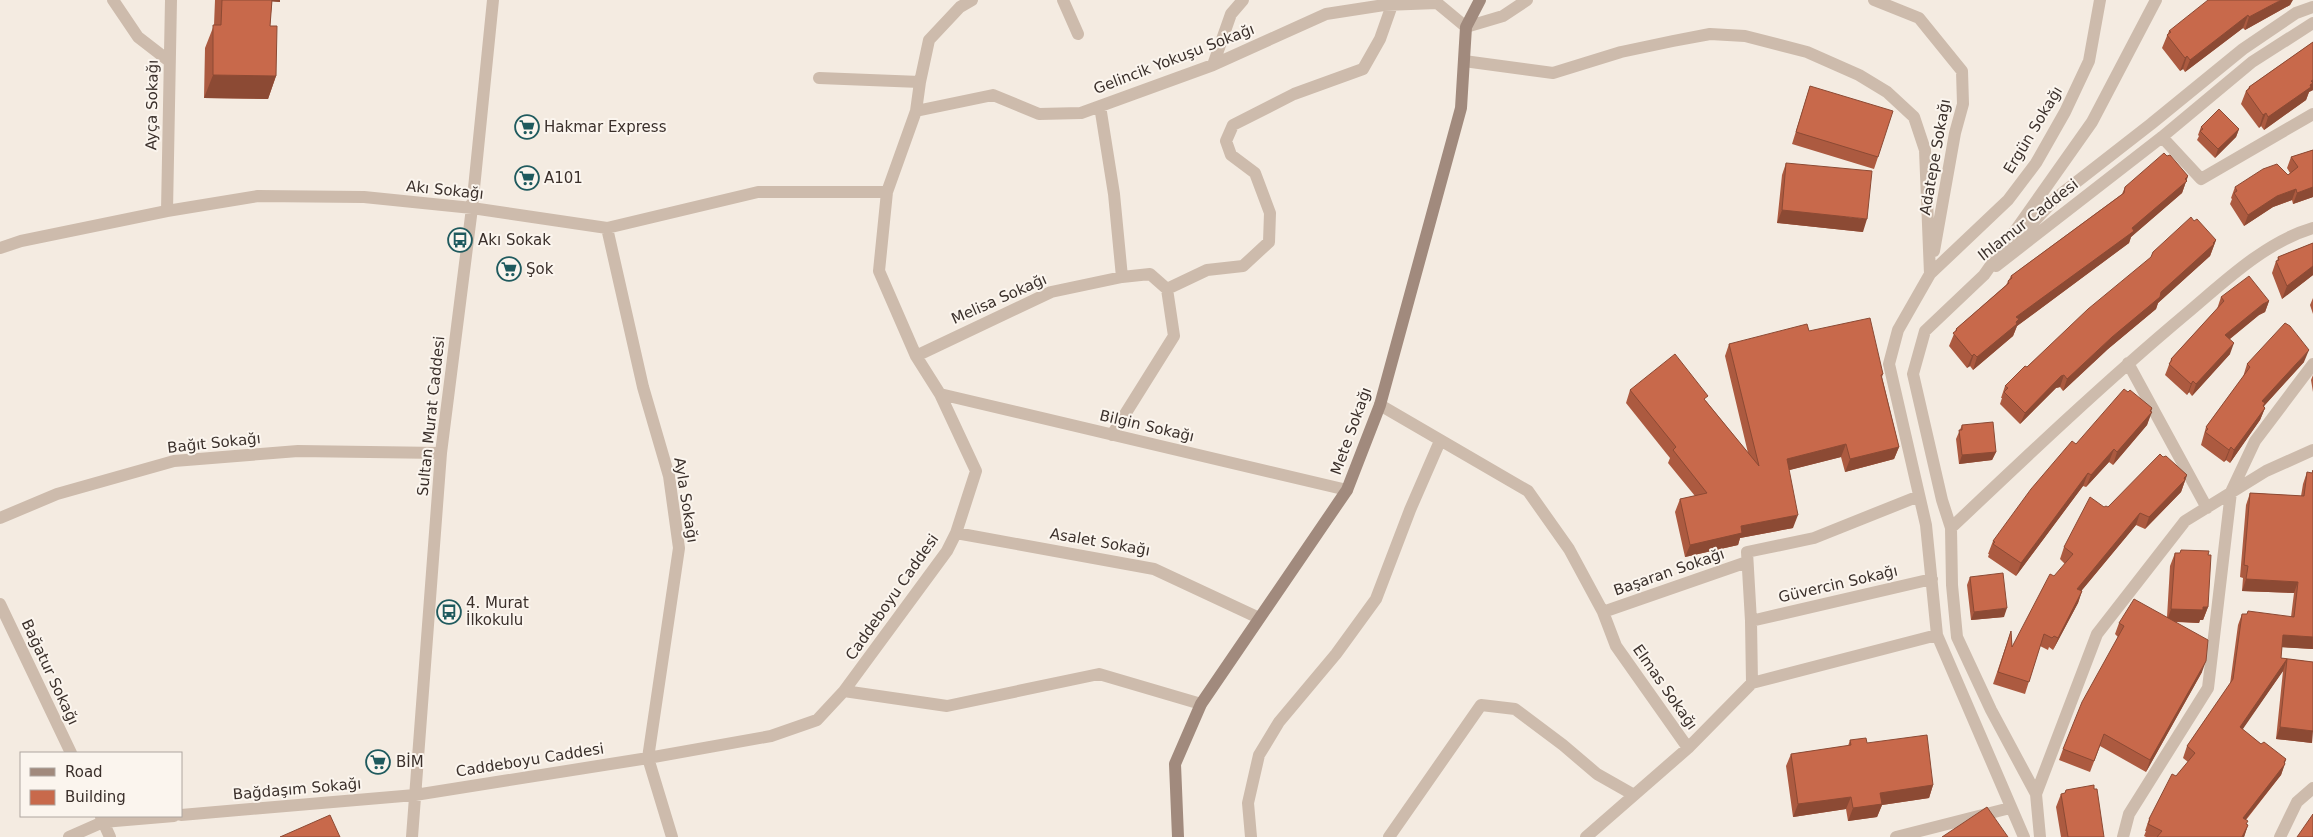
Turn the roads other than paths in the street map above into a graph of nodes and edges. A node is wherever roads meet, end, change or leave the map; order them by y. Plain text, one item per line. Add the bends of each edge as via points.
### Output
1 (113, 0) edge
2 (170, 0) edge
3 (493, 0) edge
4 (972, 0) edge
5 (1063, 0) edge
6 (1243, 0) edge
7 (1480, 0) edge
8 (1527, 0) edge
9 (1874, 0) edge
10 (2100, 0) edge
11 (2156, 0) edge
12 (1438, 2) edge
13 (1392, 5) junction
14 (2313, 7) edge
15 (2313, 23) edge
16 (1466, 27) junction
17 (1078, 34) dead end
18 (170, 60) junction
19 (1464, 61) junction
20 (1213, 65) junction
21 (819, 78) dead end
22 (920, 82) junction
23 (1100, 106) junction
24 (916, 111) junction
25 (2313, 114) edge
26 (2162, 137) junction
27 (887, 192) junction
28 (472, 208) junction
29 (167, 211) junction
30 (608, 228) junction
31 (2313, 228) edge
32 (0, 248) edge
33 (1930, 274) junction
34 (1984, 275) junction
35 (1122, 276) junction
36 (1167, 289) junction
37 (916, 356) junction
38 (2128, 363) junction
39 (2313, 364) edge
40 (940, 394) junction
41 (1380, 405) junction
42 (1112, 435) junction
43 (1440, 441) junction
44 (2313, 450) edge
45 (441, 453) junction
46 (1347, 490) junction
47 (2231, 492) junction
48 (1919, 496) junction
49 (2207, 508) junction
50 (0, 518) edge
51 (1951, 528) junction
52 (956, 533) junction
53 (1747, 557) junction
54 (1932, 580) junction
55 (0, 604) edge
56 (1603, 612) junction
57 (1259, 618) junction
58 (1751, 621) junction
59 (1937, 635) junction
60 (1752, 684) junction
61 (844, 691) junction
62 (1202, 704) junction
63 (1688, 748) junction
64 (71, 752) edge
65 (648, 758) junction
66 (2313, 788) edge
67 (1634, 794) junction
68 (2036, 794) junction
69 (415, 795) junction
70 (2010, 808) junction
71 (182, 815) edge
72 (150, 817) edge
73 (102, 819) edge
74 (70, 837) edge
75 (110, 837) edge
76 (412, 837) edge
77 (672, 837) edge
78 (1178, 837) edge
79 (1250, 837) edge
80 (1389, 837) edge
81 (1586, 837) edge
82 (1896, 837) edge
83 (2024, 837) edge
84 (2040, 837) edge
85 (2123, 837) edge
86 (2280, 837) edge

1 - 18 street via 138,37
2 - 18 street, Ayça Sokağı
3 - 28 street, Sultan Murat Caddesi
4 - 22 street, Caddeboyu Caddesi via 960,7 929,40
5 - 17 street
6 - 20 street via 1231,14
7 - 16 main road, Mete Sokağı
8 - 16 street via 1503,16
9 - 33 street, Adatepe Sokağı via 1919,18 1962,71 1963,104
10 - 33 street, Ergün Sokağı via 2089,61 2036,163 2008,200
11 - 34 street via 2092,122
12 - 13 street, Gelincik Yokuşu Sokağı
12 - 16 street, Gelincik Yokuşu Sokağı
13 - 20 street, Gelincik Yokuşu Sokağı via 1326,14
13 - 36 street via 1380,39 1363,69 1294,94 1233,126 1226,141 1231,155 1255,173 1270,213 1269,242 1242,266 1207,270
14 - 34 street, Ihlamur Caddesi via 2296,13 2243,49 2056,198
15 - 26 street, Ihlamur Caddesi via 2252,62
16 - 19 main road, Mete Sokağı
18 - 29 street, Ayça Sokağı
19 - 33 street via 1553,73 1621,52 1710,34 1745,36 1807,52 1859,74 1887,92 1914,117 1920,131 1925,150
19 - 41 main road, Mete Sokağı via 1461,108
20 - 23 street, Gelincik Yokuşu Sokağı
21 - 22 street
22 - 24 street, Caddeboyu Caddesi
23 - 24 street, Gelincik Yokuşu Sokağı via 1081,114 1038,114 993,95
23 - 35 street via 1114,194
24 - 27 street, Caddeboyu Caddesi
25 - 26 street via 2201,179
26 - 34 street, Ihlamur Caddesi
27 - 30 street, Akı Sokağı via 758,192
27 - 37 street, Caddeboyu Caddesi via 879,271
28 - 29 street, Akı Sokağı via 364,197 258,196
28 - 30 street, Akı Sokağı
28 - 45 street, Sultan Murat Caddesi
29 - 32 street, Akı Sokağı
30 - 65 street, Ayla Sokağı via 643,387 669,476 679,548
31 - 38 street via 2292,234 2234,274
33 - 48 street via 1898,330 1889,364
34 - 51 street via 1924,331 1913,374
35 - 36 street, Melisa Sokağı via 1150,274
35 - 37 street, Melisa Sokağı via 1051,292
36 - 42 street via 1174,336
37 - 40 street, Caddeboyu Caddesi
38 - 49 street
38 - 51 street
39 - 47 street via 2255,441
40 - 42 street, Bilgin Sokağı
40 - 52 street, Caddeboyu Caddesi via 976,471
41 - 43 street, Elmas Sokağı
41 - 46 main road, Mete Sokağı
42 - 46 street, Bilgin Sokağı
43 - 56 street, Elmas Sokağı via 1528,491 1569,549
43 - 79 street via 1376,599 1336,654 1279,722 1260,756 1248,803
44 - 47 street via 2266,471
45 - 50 street, Bağıt Sokağı via 298,451 174,461 57,494
45 - 69 street, Sultan Murat Caddesi
46 - 57 main road, Mete Sokağı
47 - 49 street
47 - 85 street via 2208,688 2130,814
48 - 53 street, Başaran Sokağı via 1814,538
48 - 54 street
49 - 68 street via 2185,521 2097,634
51 - 68 street via 1957,637
52 - 57 street, Asalet Sokağı via 1154,569
52 - 61 street, Caddeboyu Caddesi via 947,551
53 - 56 street, Başaran Sokağı
53 - 58 street
54 - 58 street, Güvercin Sokağı
54 - 59 street
55 - 64 street, Bağatur Sokağı
56 - 63 street, Elmas Sokağı via 1616,646
57 - 62 main road, Mete Sokağı
58 - 60 street
59 - 60 street
59 - 70 street
60 - 63 street
61 - 62 street via 947,706 1099,674
61 - 65 street, Caddeboyu Caddesi via 816,720 771,736
62 - 78 main road, Mete Sokağı via 1176,764
63 - 67 street
65 - 69 street, Caddeboyu Caddesi
65 - 77 street, Ayla Sokağı
66 - 86 street via 2297,802
67 - 80 street via 1597,774 1515,709 1481,705
67 - 81 street
68 - 84 street
69 - 71 street, Bağdaşım Sokağı
69 - 76 street, Sultan Murat Caddesi
70 - 82 street
70 - 83 street
72 - 73 street
73 - 74 street
73 - 75 street

